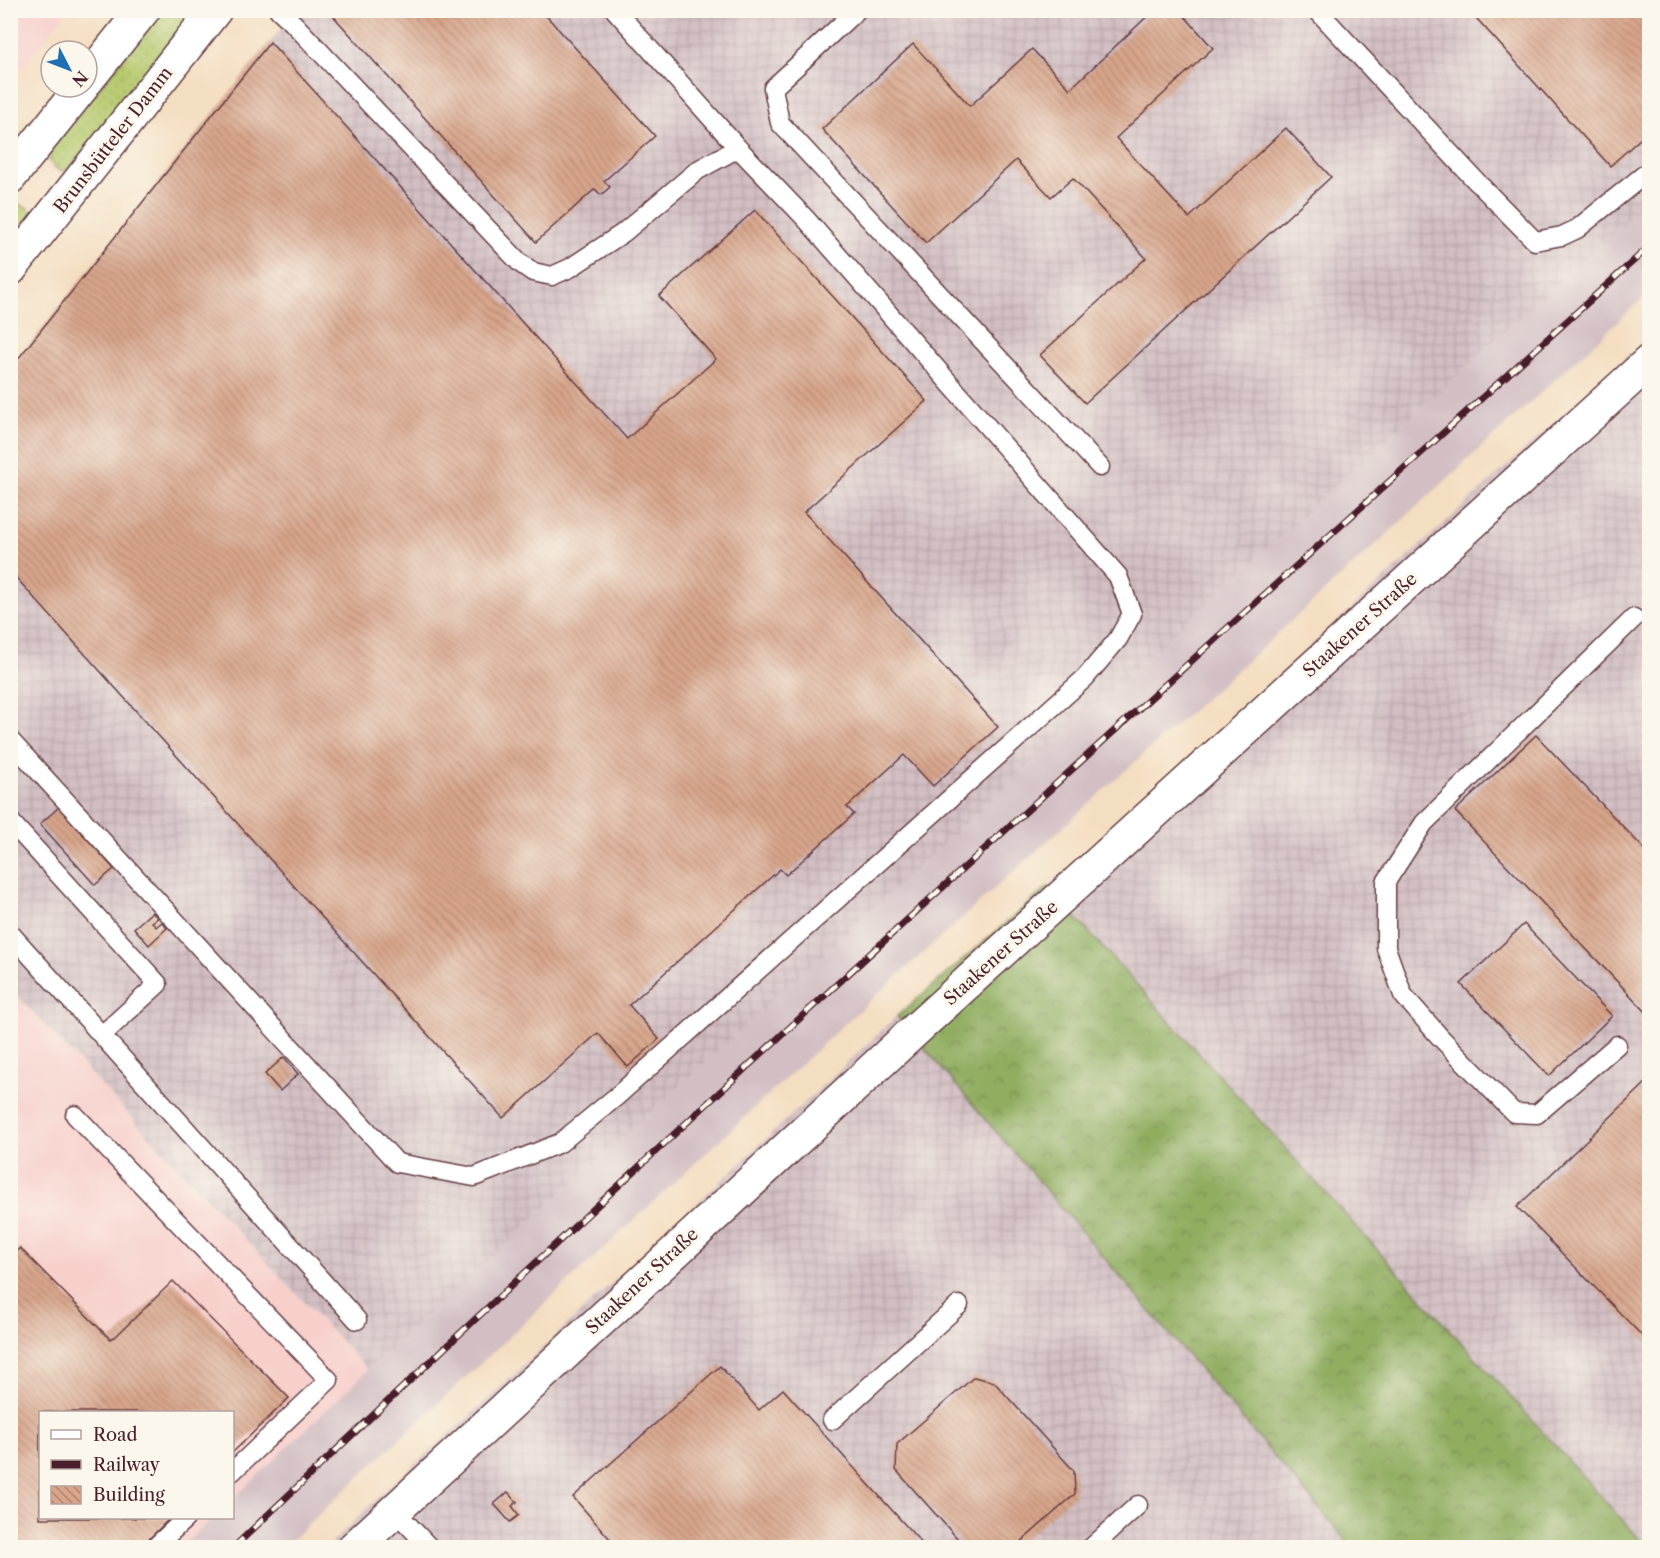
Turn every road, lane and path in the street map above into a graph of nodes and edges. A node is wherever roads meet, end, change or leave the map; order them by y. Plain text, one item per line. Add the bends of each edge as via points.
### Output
1 (143, 10) edge
2 (215, 10) edge
3 (279, 10) edge
4 (615, 10) edge
5 (857, 10) edge
6 (1317, 10) edge
7 (99, 65) edge
8 (72, 99) edge
9 (738, 148) junction
10 (1650, 170) edge
11 (10, 177) edge
12 (10, 269) edge
13 (1650, 361) edge
14 (1100, 466) dead end
15 (1634, 618) dead end
16 (10, 740) edge
17 (10, 821) edge
18 (10, 933) edge
19 (102, 1035) junction
20 (1617, 1045) dead end
21 (75, 1115) dead end
22 (958, 1305) dead end
23 (357, 1320) dead end
24 (832, 1420) dead end
25 (234, 1470) edge
26 (1138, 1505) dead end
27 (394, 1510) junction
28 (185, 1519) edge
29 (154, 1548) edge
30 (354, 1548) edge
31 (430, 1548) edge
32 (1091, 1548) edge

1 - 7 street
2 - 12 street, Brunsbütteler Damm
3 - 9 lane via 520,263 533,272 552,276 570,268 623,233 698,170
4 - 9 lane
5 - 14 lane via 773,88 780,123
6 - 10 lane via 1535,241 1577,229
8 - 11 street
9 - 16 lane via 806,219 1118,576 1132,614 1118,639 1085,678 560,1143 474,1178 397,1163
13 - 27 street, Staakener Straße
15 - 20 lane via 1424,823 1386,882 1386,948 1403,995 1514,1113 1537,1114
17 - 19 lane via 158,984
18 - 19 lane
19 - 23 lane
21 - 25 lane via 329,1380
22 - 24 lane
26 - 32 lane
27 - 30 street, Staakener Straße
27 - 31 lane
28 - 29 lane

